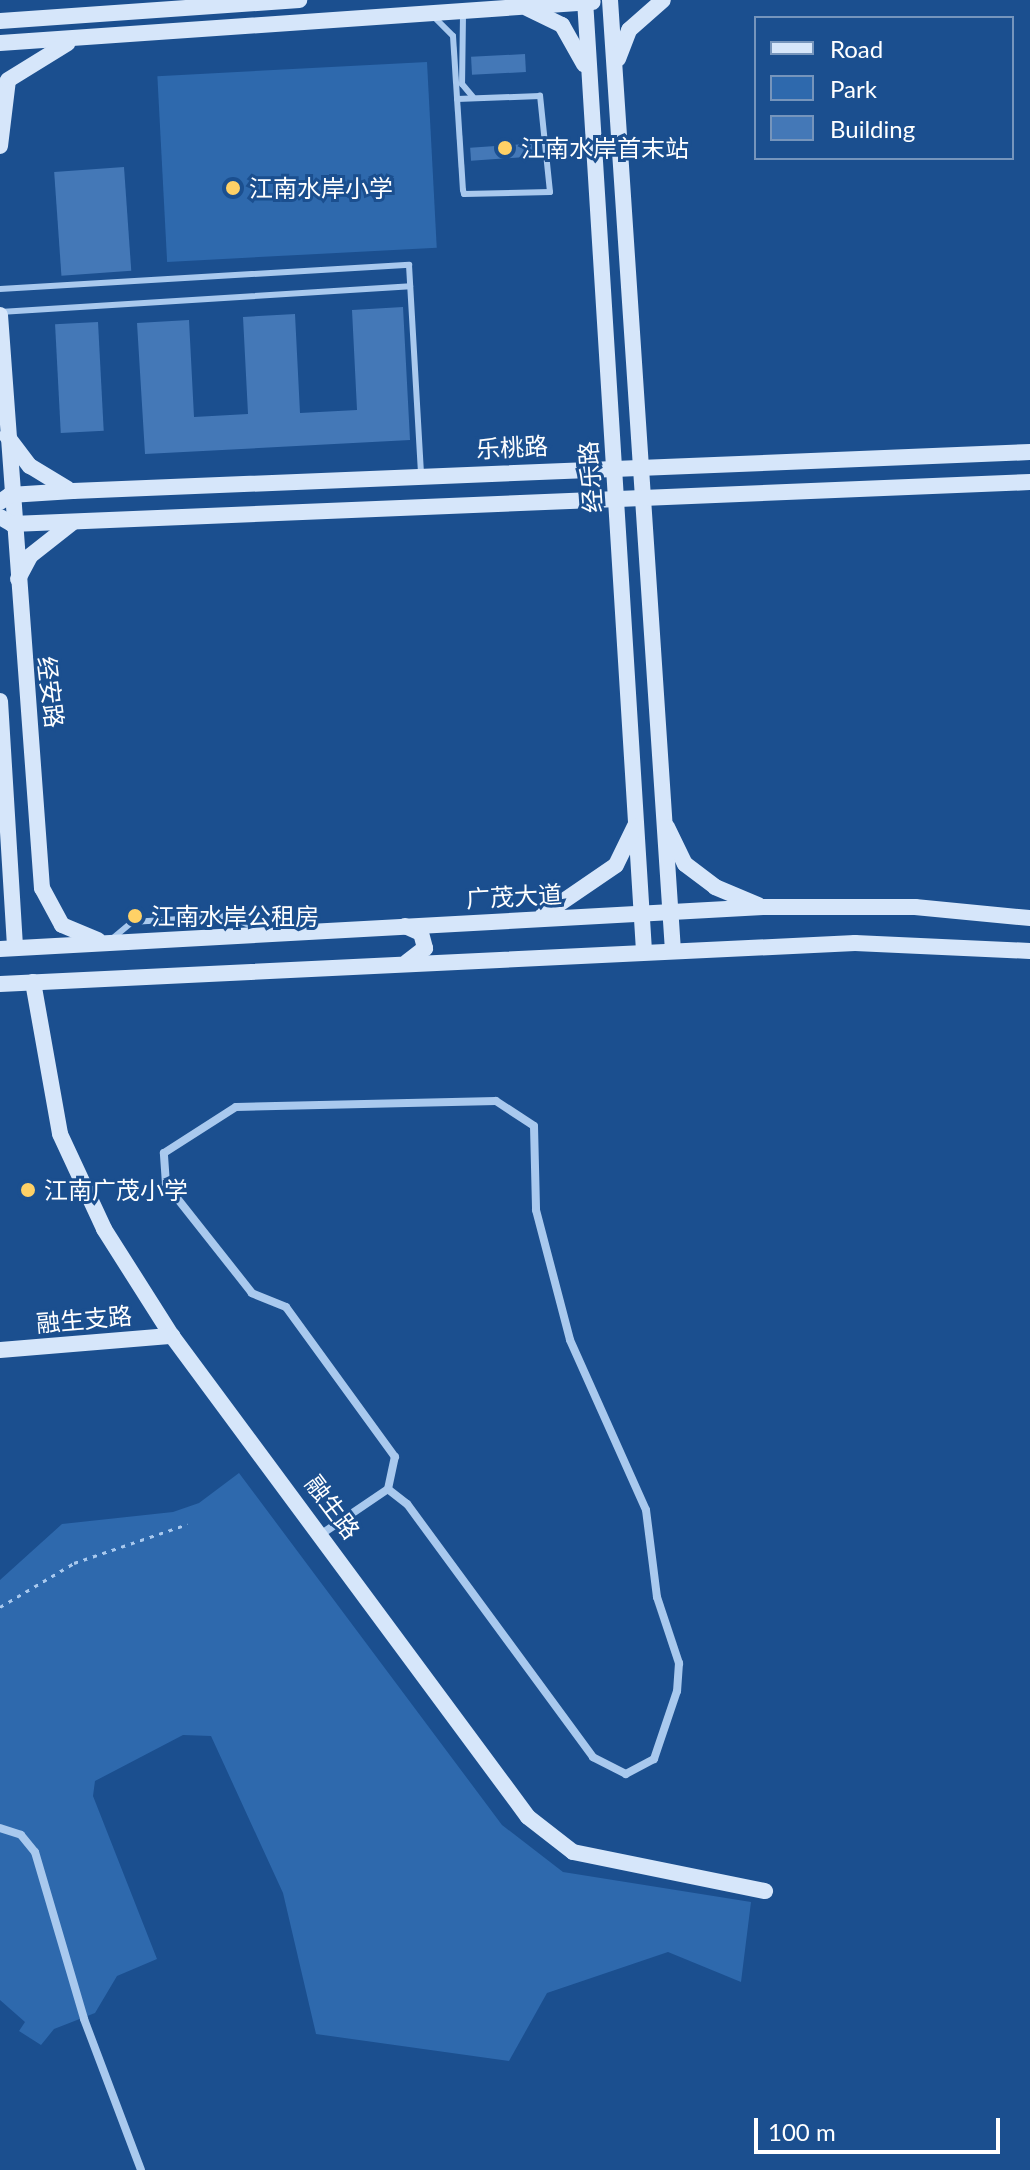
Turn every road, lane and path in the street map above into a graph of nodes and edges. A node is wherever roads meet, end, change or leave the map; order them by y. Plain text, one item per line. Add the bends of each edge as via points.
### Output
1 (299, 0) edge
2 (610, 0) edge
3 (618, 0) edge
4 (663, 0) edge
5 (585, 1) edge
6 (521, 6) junction
7 (470, 9) junction
8 (424, 13) junction
9 (0, 21) edge
10 (84, 37) junction
11 (0, 43) edge
12 (615, 72) junction
13 (590, 81) junction
14 (476, 98) junction
15 (457, 99) junction
16 (0, 146) edge
17 (410, 286) junction
18 (0, 289) edge
19 (0, 313) edge
20 (7, 436) junction
21 (1030, 452) edge
22 (641, 465) junction
23 (613, 466) junction
24 (421, 475) junction
25 (1030, 482) edge
26 (73, 491) junction
27 (643, 495) junction
28 (615, 496) junction
29 (5, 498) edge
30 (6, 521) edge
31 (75, 521) junction
32 (17, 580) junction
33 (0, 701) edge
34 (664, 821) junction
35 (636, 824) junction
36 (763, 907) junction
37 (670, 912) junction
38 (642, 913) junction
39 (536, 918) junction
40 (1030, 918) edge
41 (404, 926) junction
42 (108, 943) junction
43 (8, 948) edge
44 (644, 950) junction
45 (673, 950) junction
46 (1030, 951) edge
47 (406, 963) junction
48 (33, 982) junction
49 (0, 984) edge
50 (172, 1336) junction
51 (0, 1350) edge
52 (388, 1489) junction
53 (188, 1524) dead end
54 (323, 1533) junction
55 (0, 1607) edge
56 (0, 1828) edge
57 (765, 1891) dead end
58 (141, 2170) edge

1 - 9 main road
2 - 3 main road
2 - 5 main road
2 - 12 main road
4 - 12 main road via 629,30
5 - 6 main road
5 - 13 main road, 经乐路
6 - 7 main road
6 - 13 main road via 562,25
7 - 8 main road
7 - 14 lane via 459,22 462,84
8 - 10 main road
8 - 15 lane via 451,30
10 - 11 main road
10 - 16 main road via 32,59 8,80
12 - 22 main road
13 - 23 main road, 经乐路
14 - 15 lane
14 - 15 lane via 535,95 544,101 550,192 464,194
17 - 18 lane via 409,265
17 - 19 lane
17 - 24 lane
19 - 20 main road, 经安路
20 - 26 main road via 49,482
20 - 29 main road, 经安路
21 - 22 main road, 乐桃路
22 - 23 main road, 乐桃路
22 - 27 main road
23 - 24 main road, 乐桃路
23 - 28 main road, 经乐路
24 - 26 main road, 乐桃路
25 - 27 main road
26 - 29 main road, 乐桃路
27 - 28 main road
27 - 34 main road
28 - 31 main road
28 - 35 main road, 经乐路
29 - 30 main road, 经安路
30 - 31 main road
30 - 32 main road, 经安路
31 - 32 main road via 30,556
32 - 42 main road, 经安路 via 42,888 62,925
33 - 43 main road
34 - 36 main road via 685,864 715,887
34 - 37 main road
35 - 38 main road, 经乐路
35 - 39 main road via 616,865 586,892
36 - 37 main road, 广茂大道
36 - 40 main road, 广茂大道 via 915,907
37 - 38 main road, 广茂大道
37 - 45 main road
38 - 39 main road, 广茂大道
38 - 44 main road, 经乐路
39 - 41 main road, 广茂大道
41 - 42 main road, 广茂大道
41 - 47 main road via 421,933 425,948
42 - 43 main road, 广茂大道
44 - 45 main road
44 - 47 main road
45 - 46 main road via 855,943
47 - 48 main road
48 - 49 main road
48 - 50 main road, 融生路 via 60,1134 104,1229
50 - 51 main road, 融生支路
50 - 54 main road, 融生路
52 - 52 street via 395,1457 379,1429 286,1307 252,1293 166,1184 164,1153 236,1107 496,1101 534,1126 536,1210 570,1340 646,1510 657,1597 679,1663 677,1691 654,1759 626,1774 593,1757 407,1504
52 - 54 street
53 - 55 path via 74,1563
54 - 57 main road, 融生路 via 528,1817 573,1852
56 - 58 street via 21,1835 35,1852 84,2019

